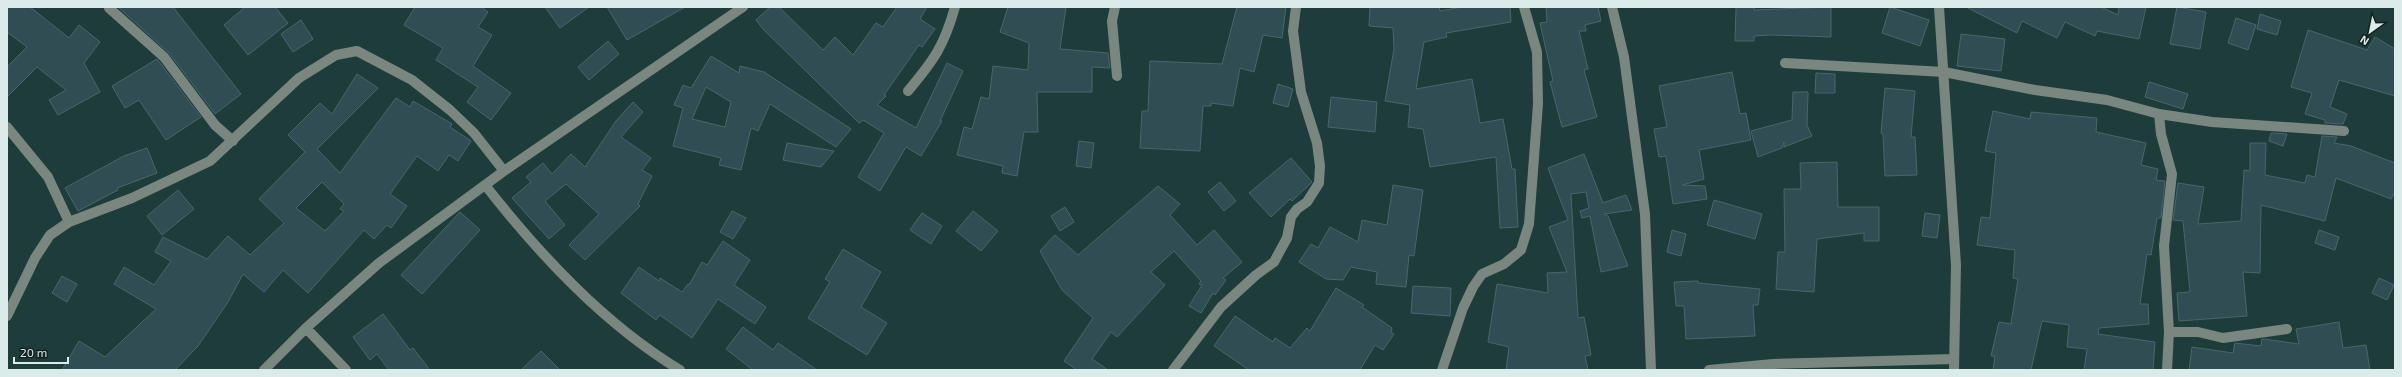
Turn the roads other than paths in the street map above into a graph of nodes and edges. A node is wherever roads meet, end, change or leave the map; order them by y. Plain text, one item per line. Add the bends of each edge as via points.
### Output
1 (743, 7) edge
2 (955, 7) edge
3 (1115, 7) edge
4 (1296, 7) edge
5 (1524, 7) edge
6 (1612, 7) edge
7 (1939, 7) edge
8 (109, 8) dead end
9 (1785, 63) dead end
10 (1944, 72) junction
11 (1117, 76) dead end
12 (908, 91) dead end
13 (2159, 114) junction
14 (7, 127) edge
15 (2344, 131) dead end
16 (233, 142) junction
17 (504, 171) junction
18 (485, 184) junction
19 (69, 222) junction
20 (7, 316) edge
21 (306, 328) junction
22 (2287, 329) dead end
23 (2169, 332) junction
24 (1954, 359) junction
25 (264, 370) edge
26 (346, 370) edge
27 (680, 370) edge
28 (1173, 370) edge
29 (1442, 370) edge
30 (1651, 370) edge
31 (1709, 370) edge
32 (1954, 370) edge
33 (2167, 370) edge

1 - 17 street
2 - 12 street via 943,45
3 - 11 street via 1112,21
4 - 28 street via 1294,38 1301,92 1317,143 1319,183 1307,202 1291,217 1287,238 1274,262 1220,307
5 - 29 street via 1537,52 1538,97 1528,224 1520,250 1504,264 1482,274 1473,287 1463,308
6 - 30 street via 1624,57 1645,214
7 - 10 street
8 - 16 street via 164,57 215,125
9 - 10 street
10 - 13 street via 2035,90 2107,100
10 - 24 street via 1956,265
13 - 15 street via 2212,122
13 - 23 street via 2161,134 2172,174 2164,246
14 - 19 street via 48,177
16 - 17 street via 299,78 336,55 357,51 412,80 450,110 474,133
16 - 19 street via 210,161 184,174
17 - 18 street
18 - 21 street via 379,263
18 - 27 street via 522,232 566,279 615,322
19 - 20 street via 50,235 35,258
21 - 25 street
21 - 26 street
22 - 23 street via 2223,338 2198,332
23 - 33 street
24 - 31 street via 1773,364
24 - 32 street

